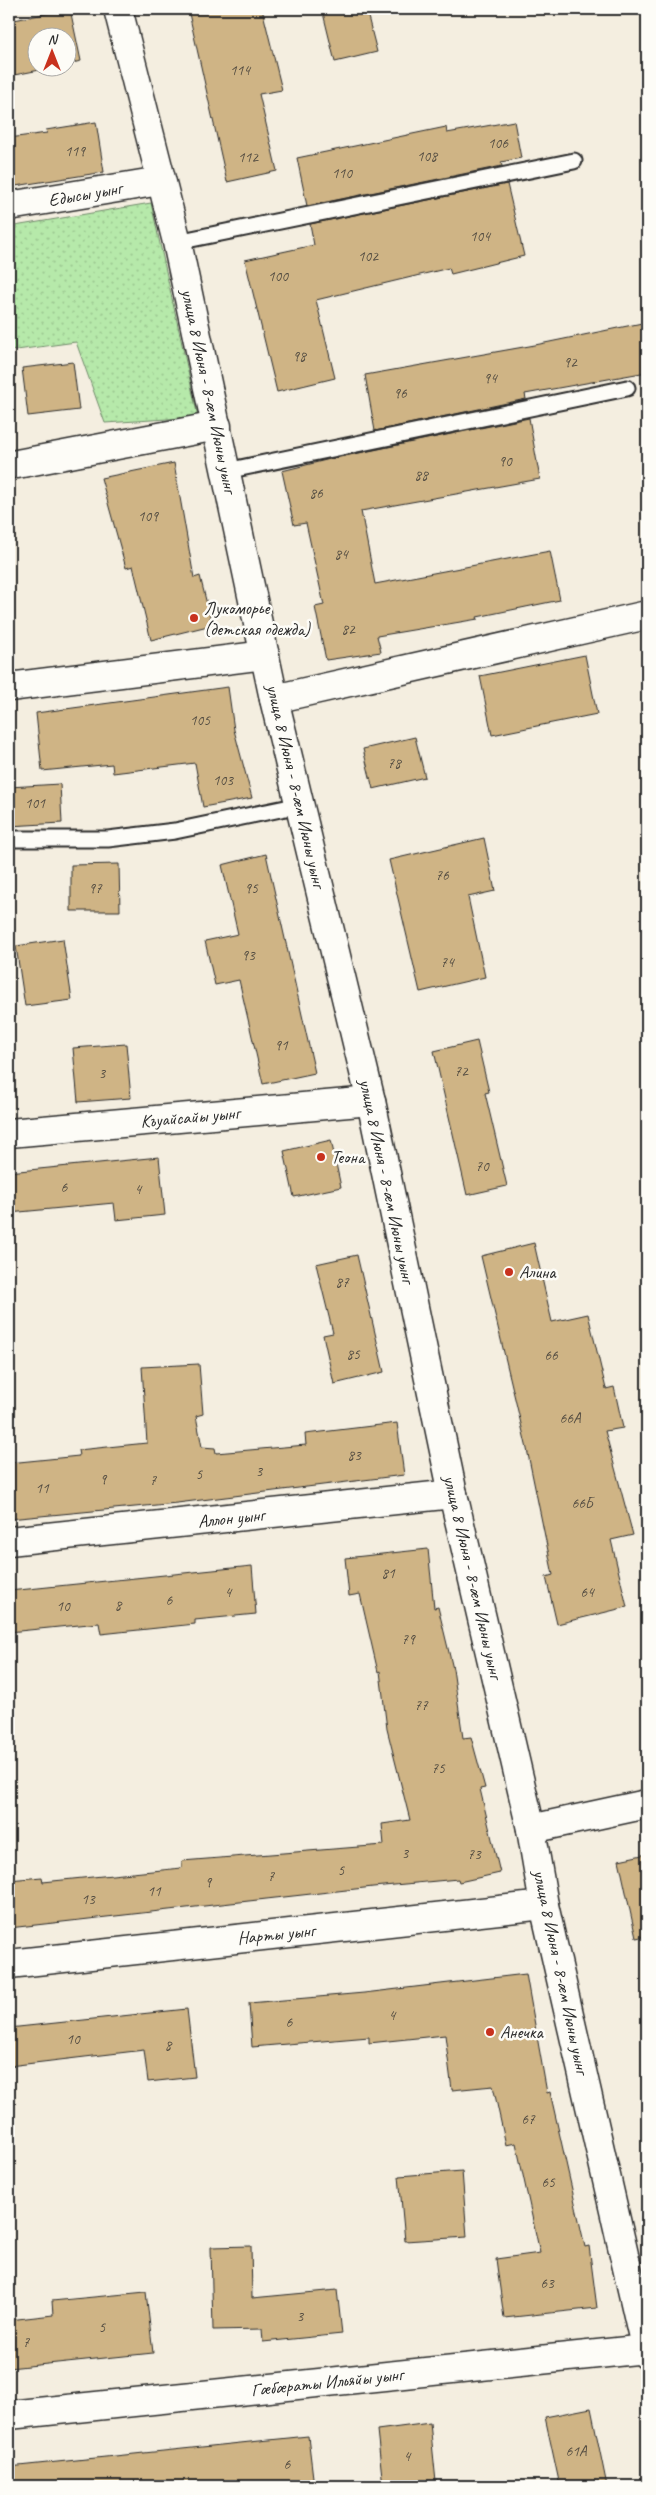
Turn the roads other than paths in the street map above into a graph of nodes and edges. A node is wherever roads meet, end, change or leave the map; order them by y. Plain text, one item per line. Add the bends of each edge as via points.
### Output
1 (118, 9) edge
2 (574, 161) dead end
3 (160, 181) junction
4 (9, 206) edge
5 (177, 242) junction
6 (627, 388) dead end
7 (217, 426) junction
8 (17, 464) dead end
9 (226, 471) junction
10 (647, 616) edge
11 (266, 655) junction
12 (9, 687) edge
13 (274, 699) junction
14 (300, 805) junction
15 (9, 839) edge
16 (370, 1101) junction
17 (9, 1132) edge
18 (453, 1494) junction
19 (9, 1541) edge
20 (647, 1804) edge
21 (531, 1829) junction
22 (544, 1905) junction
23 (9, 1964) edge
24 (647, 2352) edge
25 (9, 2415) edge

1 - 3 main road, улица 8 Июня - 8-ӕм Июны уынг
2 - 5 lane
3 - 4 main road, Едысы уынг
3 - 5 main road, улица 8 Июня - 8-ӕм Июны уынг
5 - 7 main road, улица 8 Июня - 8-ӕм Июны уынг
6 - 9 lane
7 - 8 main road
7 - 9 main road, улица 8 Июня - 8-ӕм Июны уынг
9 - 11 main road, улица 8 Июня - 8-ӕм Июны уынг
10 - 13 main road
11 - 12 main road
11 - 13 main road, улица 8 Июня - 8-ӕм Июны уынг
13 - 14 main road, улица 8 Июня - 8-ӕм Июны уынг
14 - 15 lane via 175,831 108,839
14 - 16 main road, улица 8 Июня - 8-ӕм Июны уынг
16 - 17 main road, Къуайсайы уынг
16 - 18 main road, улица 8 Июня - 8-ӕм Июны уынг
18 - 19 main road, Аллон уынг
18 - 21 main road, улица 8 Июня - 8-ӕм Июны уынг
20 - 21 main road
21 - 22 main road, улица 8 Июня - 8-ӕм Июны уынг
22 - 23 main road, Нарты уынг
22 - 24 main road, улица 8 Июня - 8-ӕм Июны уынг
24 - 25 main road, Гæбæраты Ильяйы уынг

